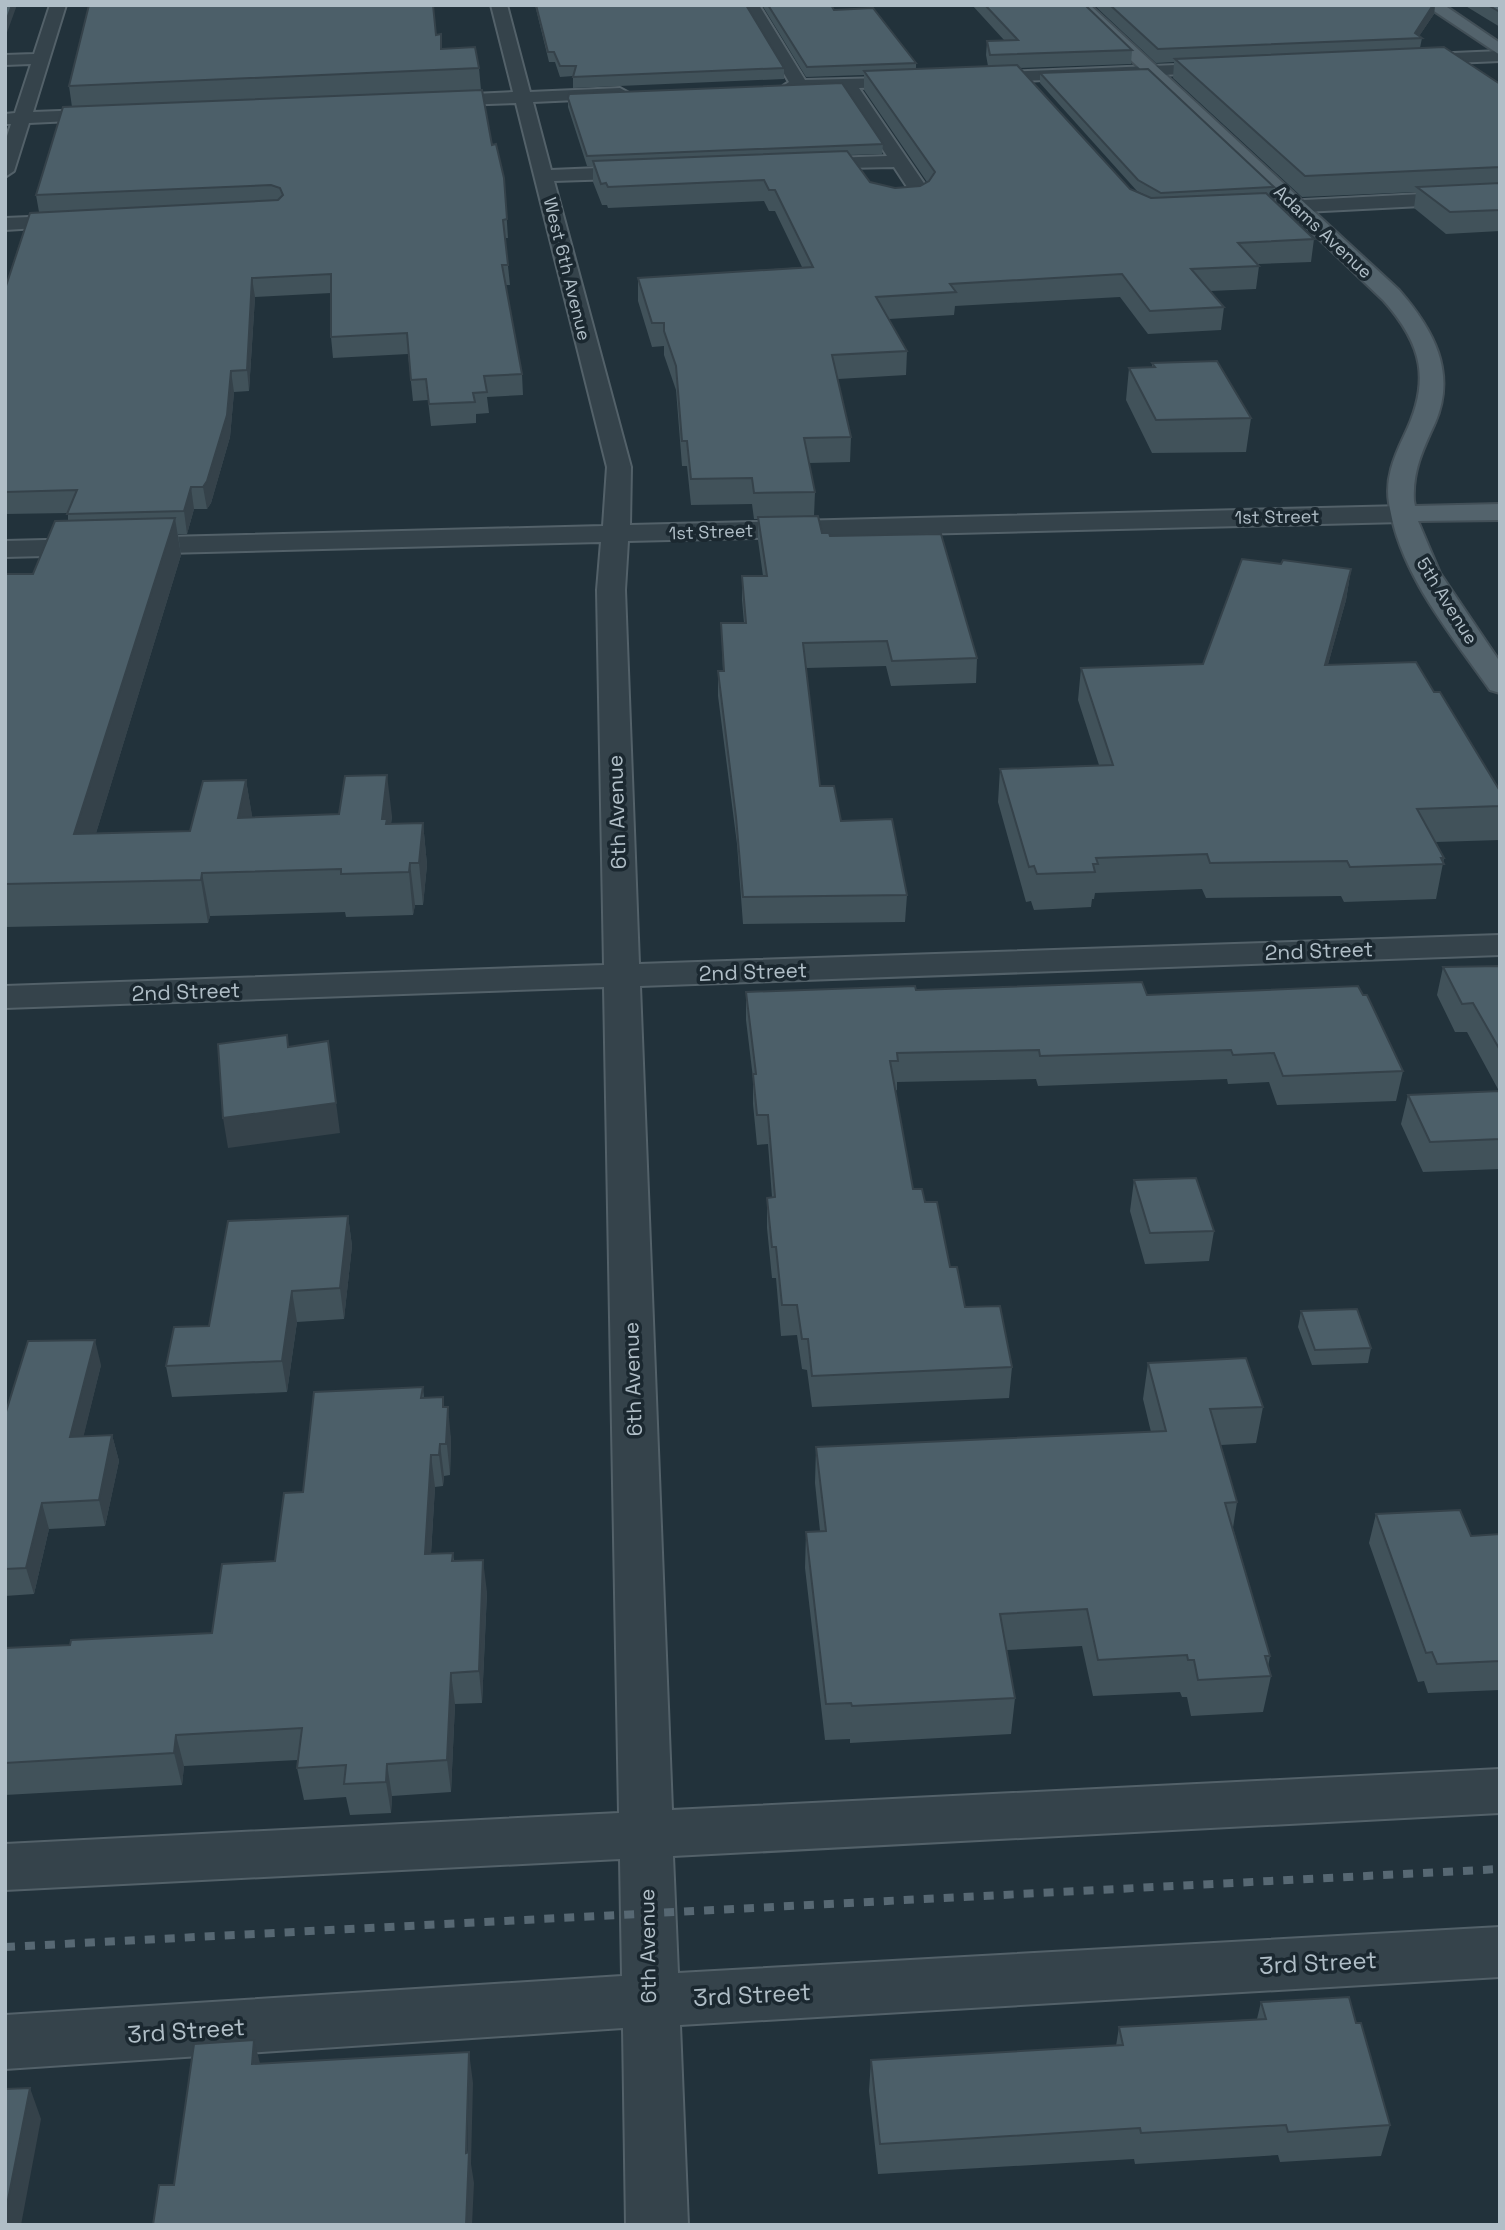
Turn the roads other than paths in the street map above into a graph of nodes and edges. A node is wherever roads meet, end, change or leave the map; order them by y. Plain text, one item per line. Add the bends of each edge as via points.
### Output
1 (58, 5) edge
2 (499, 5) edge
3 (751, 5) edge
4 (1081, 5) edge
5 (1433, 5) edge
6 (1500, 50) edge
7 (1500, 56) edge
8 (41, 59) junction
9 (5, 60) edge
10 (1384, 61) edge
11 (1236, 67) edge
12 (1151, 71) junction
13 (1023, 77) junction
14 (959, 79) edge
15 (934, 80) edge
16 (848, 84) junction
17 (800, 86) junction
18 (774, 87) edge
19 (1035, 92) edge
20 (641, 93) edge
21 (523, 97) junction
22 (420, 102) edge
23 (129, 114) edge
24 (14, 118) edge
25 (899, 161) junction
26 (854, 163) junction
27 (785, 166) edge
28 (5, 171) edge
29 (662, 171) edge
30 (543, 176) junction
31 (1500, 197) edge
32 (1296, 207) junction
33 (1208, 211) edge
34 (96, 220) edge
35 (5, 224) edge
36 (1500, 512) edge
37 (1404, 514) junction
38 (617, 534) junction
39 (5, 550) edge
40 (1500, 684) edge
41 (1500, 945) edge
42 (622, 977) junction
43 (5, 998) edge
44 (1500, 1791) edge
45 (646, 1834) junction
46 (5, 1867) edge
47 (1500, 1952) edge
48 (649, 2001) junction
49 (5, 2042) edge
50 (657, 2225) edge

1 - 8 street
2 - 21 street, West 6th Avenue
3 - 17 street
4 - 12 main road, Adams Avenue
5 - 6 main road
7 - 10 street
8 - 9 street
8 - 24 street
11 - 12 street
12 - 13 street
12 - 32 main road, Adams Avenue
13 - 14 street
13 - 19 street
15 - 16 street
16 - 17 street
16 - 25 street
17 - 18 street
20 - 21 street
21 - 22 street
21 - 30 street, West 6th Avenue
23 - 24 street
24 - 28 street
25 - 26 street
25 - 26 street via 920,197 895,201 877,197
26 - 27 street
29 - 30 street
30 - 38 street, West 6th Avenue via 619,467
31 - 32 street
32 - 33 street
32 - 37 main road, Adams Avenue via 1408,313 1429,351 1431,402 1403,464
34 - 35 street
36 - 37 main road, 1st Street
37 - 38 street, 1st Street
37 - 40 main road, 5th Avenue via 1409,537 1426,571
38 - 39 street, 1st Street
38 - 42 street, 6th Avenue via 611,573
41 - 42 street, 2nd Street
42 - 43 street, 2nd Street
42 - 45 street, 6th Avenue
44 - 45 street
45 - 46 street
45 - 48 street, 6th Avenue
47 - 48 street, 3rd Street
48 - 49 street, 3rd Street
48 - 50 street, 6th Avenue

